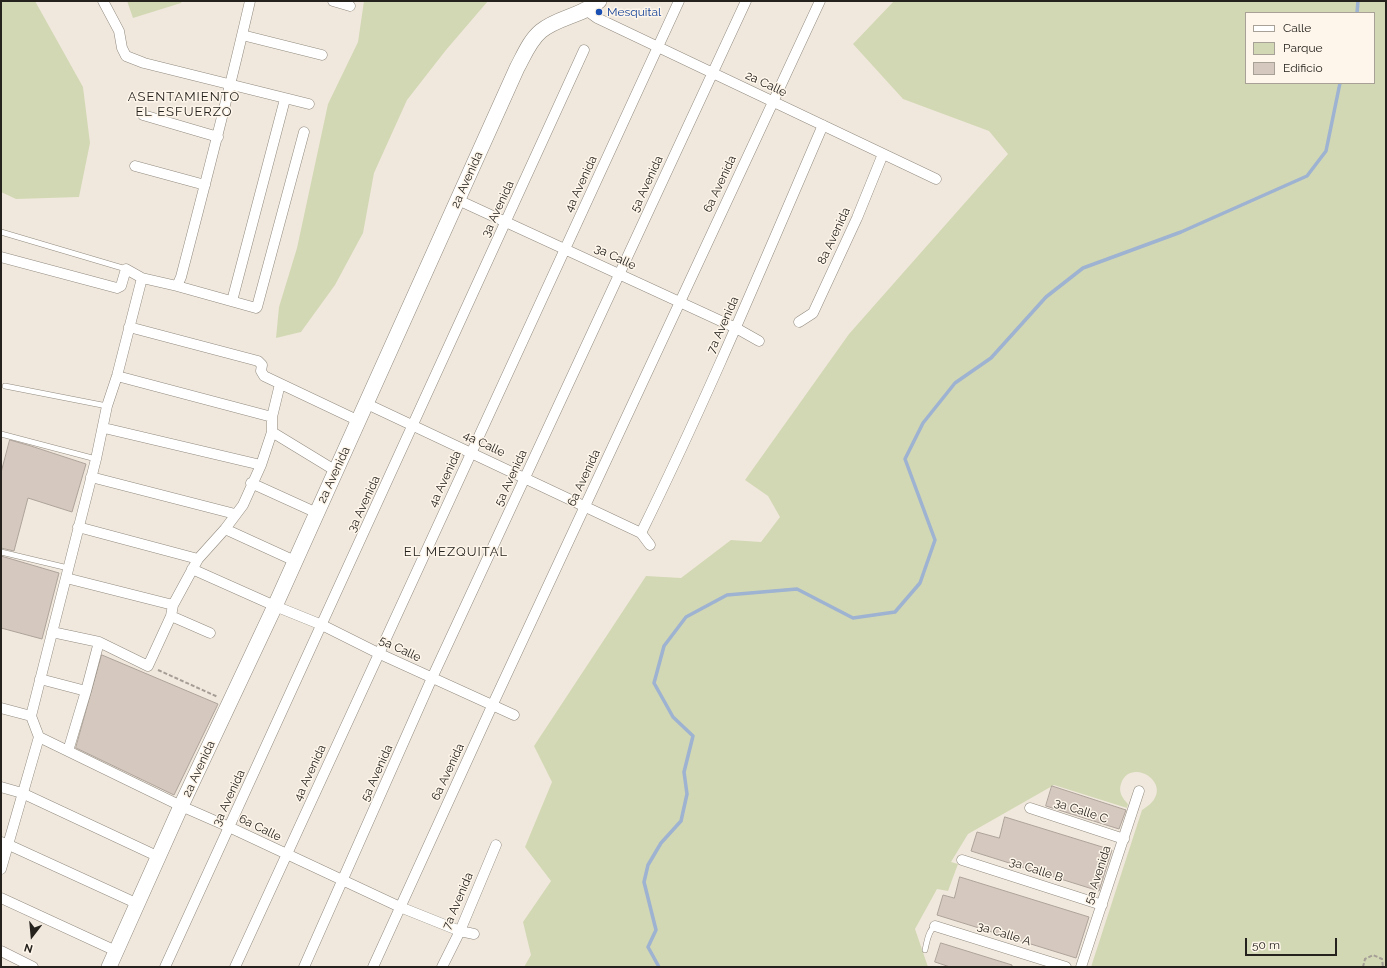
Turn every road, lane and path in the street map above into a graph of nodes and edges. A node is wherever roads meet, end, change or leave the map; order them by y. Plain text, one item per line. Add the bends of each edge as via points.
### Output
1 (103, 1) edge
2 (250, 1) edge
3 (333, 1) edge
4 (599, 1) edge
5 (679, 1) edge
6 (746, 1) edge
7 (820, 1) edge
8 (350, 6) dead end
9 (586, 10) junction
10 (242, 35) junction
11 (658, 47) junction
12 (584, 50) dead end
13 (322, 55) dead end
14 (712, 73) junction
15 (229, 85) junction
16 (285, 99) junction
17 (773, 102) junction
18 (309, 104) dead end
19 (143, 115) dead end
20 (823, 125) junction
21 (304, 132) dead end
22 (218, 137) junction
23 (883, 154) junction
24 (136, 166) dead end
25 (936, 179) dead end
26 (205, 185) junction
27 (458, 200) junction
28 (506, 222) junction
29 (1, 232) edge
30 (566, 249) junction
31 (1, 257) edge
32 (126, 269) junction
33 (620, 274) junction
34 (142, 278) junction
35 (176, 286) junction
36 (232, 301) junction
37 (680, 302) junction
38 (799, 322) dead end
39 (129, 327) junction
40 (736, 328) junction
41 (759, 340) dead end
42 (117, 376) junction
43 (280, 384) junction
44 (5, 386) dead end
45 (367, 404) junction
46 (107, 406) junction
47 (272, 417) junction
48 (360, 421) junction
49 (414, 425) junction
50 (104, 428) junction
51 (272, 432) junction
52 (1, 434) edge
53 (472, 452) junction
54 (96, 459) junction
55 (261, 465) junction
56 (336, 471) junction
57 (91, 477) junction
58 (525, 478) junction
59 (252, 483) junction
60 (586, 506) junction
61 (317, 513) junction
62 (235, 514) junction
63 (78, 528) junction
64 (226, 529) junction
65 (641, 533) junction
66 (650, 545) dead end
67 (1, 552) edge
68 (198, 558) junction
69 (295, 561) junction
70 (68, 568) junction
71 (192, 569) junction
72 (66, 578) junction
73 (173, 605) junction
74 (275, 606) junction
75 (171, 616) junction
76 (322, 625) junction
77 (52, 632) junction
78 (210, 633) dead end
79 (99, 642) junction
80 (380, 654) junction
81 (148, 666) junction
82 (432, 678) junction
83 (40, 679) junction
84 (86, 691) junction
85 (230, 703) junction
86 (492, 706) junction
87 (1, 708) edge
88 (514, 715) dead end
89 (31, 716) junction
90 (39, 736) junction
91 (68, 751) junction
92 (1, 787) edge
93 (1139, 791) dead end
94 (22, 793) junction
95 (181, 806) junction
96 (1030, 808) dead end
97 (230, 827) junction
98 (1124, 839) junction
99 (5, 843) edge
100 (496, 845) dead end
101 (287, 855) junction
102 (159, 857) junction
103 (962, 860) dead end
104 (1, 869) edge
105 (343, 880) junction
106 (1, 898) edge
107 (138, 904) junction
108 (1102, 905) junction
109 (400, 907) junction
110 (935, 926) joint
111 (460, 931) junction
112 (474, 934) dead end
113 (924, 950) dead end
114 (1, 951) edge
115 (116, 951) junction
116 (33, 967) edge
117 (109, 967) edge
118 (165, 967) edge
119 (235, 967) edge
120 (304, 967) edge
121 (373, 967) edge
122 (442, 967) edge
123 (1066, 967) edge
124 (1081, 967) edge
125 (1332, 967) edge
126 (1339, 967) edge
127 (1364, 967) edge
128 (1383, 967) edge

1 - 15 street via 120,31 122,48 126,56
2 - 10 street
3 - 8 street
4 - 9 main road, 2a Avenida
5 - 11 street, 4a Avenida
6 - 14 street, 5a Avenida
7 - 17 street, 6a Avenida
9 - 11 street, 2a Calle via 597,18
9 - 27 main road, 2a Avenida via 544,28 532,41 517,68
10 - 13 street
10 - 15 street
11 - 14 street, 2a Calle
11 - 30 street, 4a Avenida
12 - 28 street, 3a Avenida
14 - 17 street, 2a Calle
14 - 33 street, 5a Avenida
15 - 16 street
15 - 22 street
16 - 18 street
16 - 36 street
17 - 20 street, 2a Calle
17 - 37 street, 6a Avenida
19 - 22 street
20 - 23 street, 2a Calle
20 - 40 street, 7a Avenida
21 - 36 street via 257,307
22 - 26 street
23 - 25 street, 2a Calle
23 - 38 street, 8a Avenida via 813,313
24 - 26 street
26 - 35 street via 181,277
27 - 28 street, 3a Calle
27 - 45 main road, 2a Avenida
28 - 30 street, 3a Calle
28 - 49 street, 3a Avenida
29 - 32 lane
30 - 33 street, 3a Calle
30 - 53 street, 4a Avenida
31 - 32 street via 117,288 121,286
32 - 34 street
33 - 37 street, 3a Calle
33 - 58 street, 5a Avenida
34 - 35 street
34 - 39 street
35 - 36 street
37 - 40 street, 3a Calle
37 - 60 street, 6a Avenida
39 - 42 street
39 - 43 street via 258,361 262,364 261,371 264,376
40 - 41 street, 3a Calle
40 - 65 street, 7a Avenida
42 - 46 street
42 - 47 street
43 - 47 street
43 - 48 street
44 - 46 lane
45 - 48 main road, 2a Avenida
45 - 49 street, 4a Calle
46 - 50 street
47 - 51 street
48 - 56 main road, 2a Avenida
49 - 53 street, 4a Calle
49 - 76 street, 3a Avenida
50 - 54 street
50 - 55 street
51 - 55 street
51 - 56 street
52 - 54 lane
53 - 58 street, 4a Calle
53 - 80 street, 4a Avenida
54 - 57 street
55 - 59 street
56 - 61 main road, 2a Avenida
57 - 62 street
57 - 63 street
58 - 60 street, 4a Calle
58 - 82 street, 5a Avenida
59 - 61 street
59 - 62 street
60 - 65 street, 4a Calle
60 - 86 street, 6a Avenida
61 - 69 main road, 2a Avenida
62 - 64 street
63 - 68 street
63 - 70 street
64 - 68 street
64 - 69 street
65 - 66 street, 4a Calle
67 - 70 lane
68 - 71 street
69 - 74 main road, 2a Avenida
70 - 72 street
71 - 73 street
71 - 74 street, 5a Calle
72 - 73 street
72 - 77 street
73 - 75 street
74 - 76 street, 5a Calle
74 - 85 main road, 2a Avenida
75 - 78 street
75 - 81 street
76 - 80 street, 5a Calle
76 - 97 street, 3a Avenida
77 - 79 street
77 - 83 street
79 - 81 street
79 - 84 street
80 - 82 street, 5a Calle
80 - 101 street, 4a Avenida
81 - 85 path
82 - 86 street, 5a Calle
82 - 105 street, 5a Avenida
83 - 84 street
83 - 89 street
84 - 91 street
85 - 95 main road, 2a Avenida
86 - 88 street, 5a Calle
86 - 109 street, 6a Avenida
87 - 89 street
89 - 90 street
90 - 91 street, 6a Calle
90 - 94 street
91 - 95 street, 6a Calle
92 - 94 street
93 - 98 street, 5a Avenida
94 - 99 street
94 - 102 street
95 - 97 street, 6a Calle
95 - 102 main road, 2a Avenida
96 - 98 street, 3a Calle C
97 - 101 street, 6a Calle
97 - 118 street, 3a Avenida
98 - 108 street, 5a Avenida
99 - 104 street
99 - 107 street
100 - 111 street, 7a Avenida
101 - 105 street, 6a Calle
101 - 119 street, 4a Avenida
102 - 107 main road, 2a Avenida
103 - 108 street, 3a Calle B
105 - 109 street, 6a Calle
105 - 120 street, 5a Avenida
106 - 115 street
107 - 115 main road, 2a Avenida
108 - 124 street, 5a Avenida
109 - 111 street, 6a Calle
109 - 121 street, 6a Avenida
110 - 113 lane via 929,933
110 - 123 street, 3a Calle A
111 - 112 street, 6a Calle
111 - 122 street, 7a Avenida
114 - 116 street
115 - 117 main road, 2a Avenida
125 - 126 path
127 - 128 path via 1365,959 1373,955 1382,959

